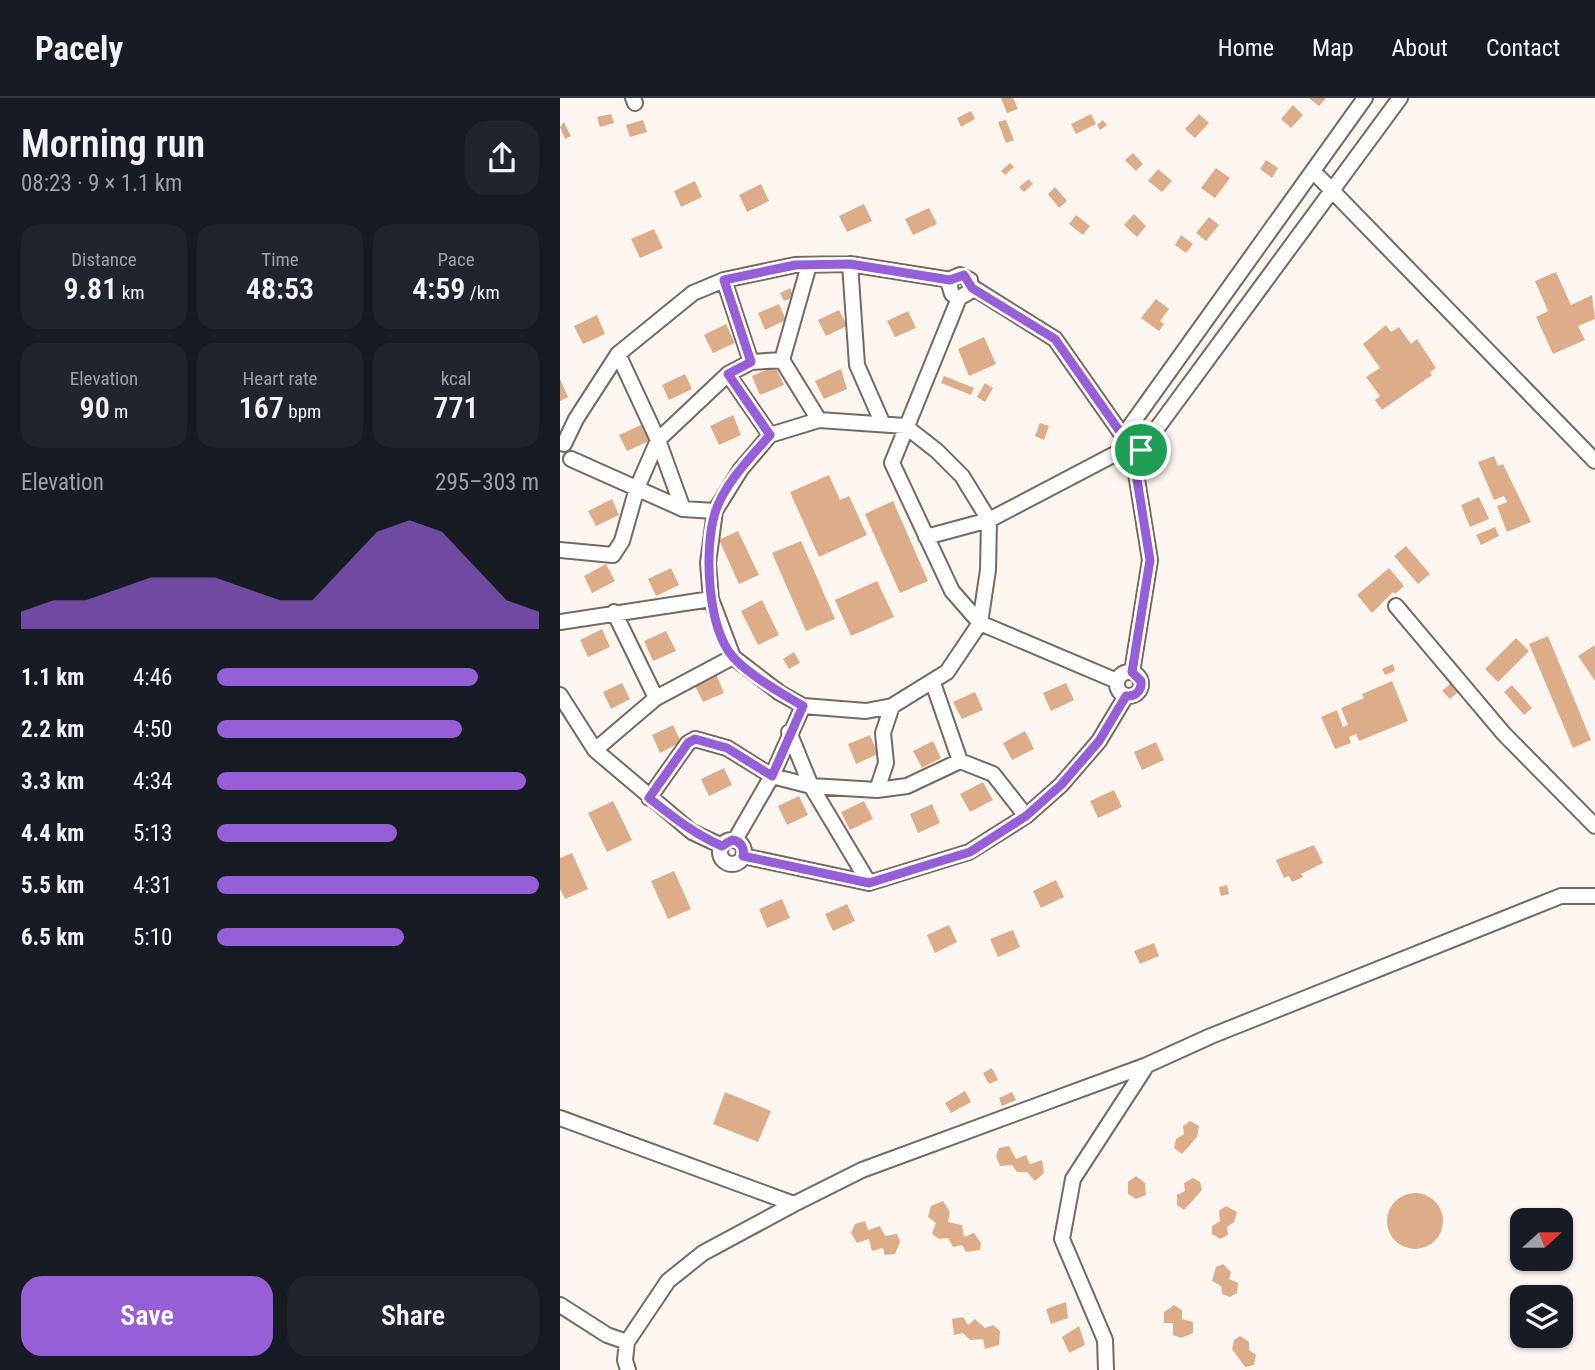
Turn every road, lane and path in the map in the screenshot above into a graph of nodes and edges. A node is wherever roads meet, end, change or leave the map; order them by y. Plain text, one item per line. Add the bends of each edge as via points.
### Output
1 (1365, 98) edge
2 (1400, 98) edge
3 (1313, 171) junction
4 (1333, 189) junction
5 (850, 264) junction
6 (809, 265) junction
7 (724, 280) junction
8 (950, 280) junction
9 (972, 288) junction
10 (959, 298) junction
11 (618, 354) junction
12 (782, 360) junction
13 (751, 362) junction
14 (728, 374) junction
15 (818, 420) junction
16 (882, 422) junction
17 (905, 426) junction
18 (770, 435) junction
19 (1123, 436) junction
20 (658, 440) junction
21 (562, 444) edge
22 (1115, 454) junction
23 (1138, 455) junction
24 (1595, 461) edge
25 (566, 464) edge
26 (637, 488) junction
27 (684, 509) junction
28 (715, 512) junction
29 (989, 520) junction
30 (926, 537) junction
31 (560, 550) edge
32 (711, 599) junction
33 (1396, 606) dead end
34 (614, 612) junction
35 (560, 622) edge
36 (980, 623) junction
37 (733, 657) junction
38 (1132, 672) junction
39 (1117, 681) junction
40 (933, 683) junction
41 (560, 695) edge
42 (1126, 696) junction
43 (656, 698) junction
44 (803, 706) junction
45 (891, 706) junction
46 (789, 732) junction
47 (595, 750) junction
48 (960, 761) junction
49 (886, 763) junction
50 (772, 776) junction
51 (811, 786) junction
52 (907, 786) junction
53 (877, 790) junction
54 (649, 798) junction
55 (1026, 816) junction
56 (1595, 826) edge
57 (729, 843) junction
58 (743, 856) junction
59 (869, 883) junction
60 (1595, 897) edge
61 (1147, 1066) junction
62 (560, 1118) edge
63 (794, 1204) junction
64 (560, 1305) edge
65 (627, 1342) junction
66 (623, 1367) edge
67 (1106, 1370) edge

1 - 3 street
2 - 4 street
3 - 4 street
3 - 19 street
4 - 23 street
4 - 24 street
5 - 6 street
5 - 8 street
5 - 16 street via 857,365
6 - 7 street
6 - 12 street
7 - 11 street via 692,293
7 - 13 street
8 - 9 street via 964,275
8 - 10 street via 950,292
9 - 10 street
9 - 19 street via 1055,339
10 - 17 street
11 - 20 street
11 - 21 street
12 - 13 street
12 - 15 street
13 - 14 street
14 - 18 street
14 - 20 street
15 - 16 street
15 - 18 street
16 - 17 street
17 - 29 street via 962,476
17 - 30 street via 891,463
18 - 28 street via 741,469
19 - 22 street via 1114,445
19 - 23 street via 1135,438
20 - 26 street
20 - 27 street
21 - 25 street via 570,450
22 - 23 street via 1125,463
22 - 29 street
23 - 38 street via 1150,560
25 - 26 street
26 - 27 street
26 - 31 street via 622,541 613,555
27 - 28 street
28 - 32 street via 708,563
29 - 30 street
29 - 36 street
30 - 36 street via 952,591
32 - 34 street
32 - 37 street
33 - 56 street via 1504,734
34 - 35 street
34 - 43 street
36 - 39 street
36 - 40 street via 947,672
37 - 43 street
37 - 44 street
38 - 39 street via 1121,674
38 - 42 street via 1141,685 1138,693
39 - 42 street via 1119,692
40 - 45 street
40 - 48 street
41 - 47 street
42 - 55 street via 1099,741
43 - 47 street
44 - 45 street via 866,711
44 - 46 street
45 - 49 street via 883,733
46 - 50 street
46 - 51 street
47 - 54 street
48 - 52 street
48 - 55 street via 993,774
49 - 52 street
49 - 53 street
50 - 51 street
50 - 54 street via 727,748 695,739
50 - 57 street
51 - 53 street
51 - 59 street
52 - 53 street
54 - 57 street via 692,832
55 - 59 street via 970,852
57 - 58 street via 743,848
57 - 58 street via 721,853 727,862 735,863
58 - 59 street
60 - 61 street via 1561,896
61 - 63 street via 862,1170
61 - 67 street via 1073,1179 1062,1239 1105,1340
62 - 63 street
63 - 65 street via 703,1253 668,1281
64 - 65 street via 607,1335
65 - 66 street

